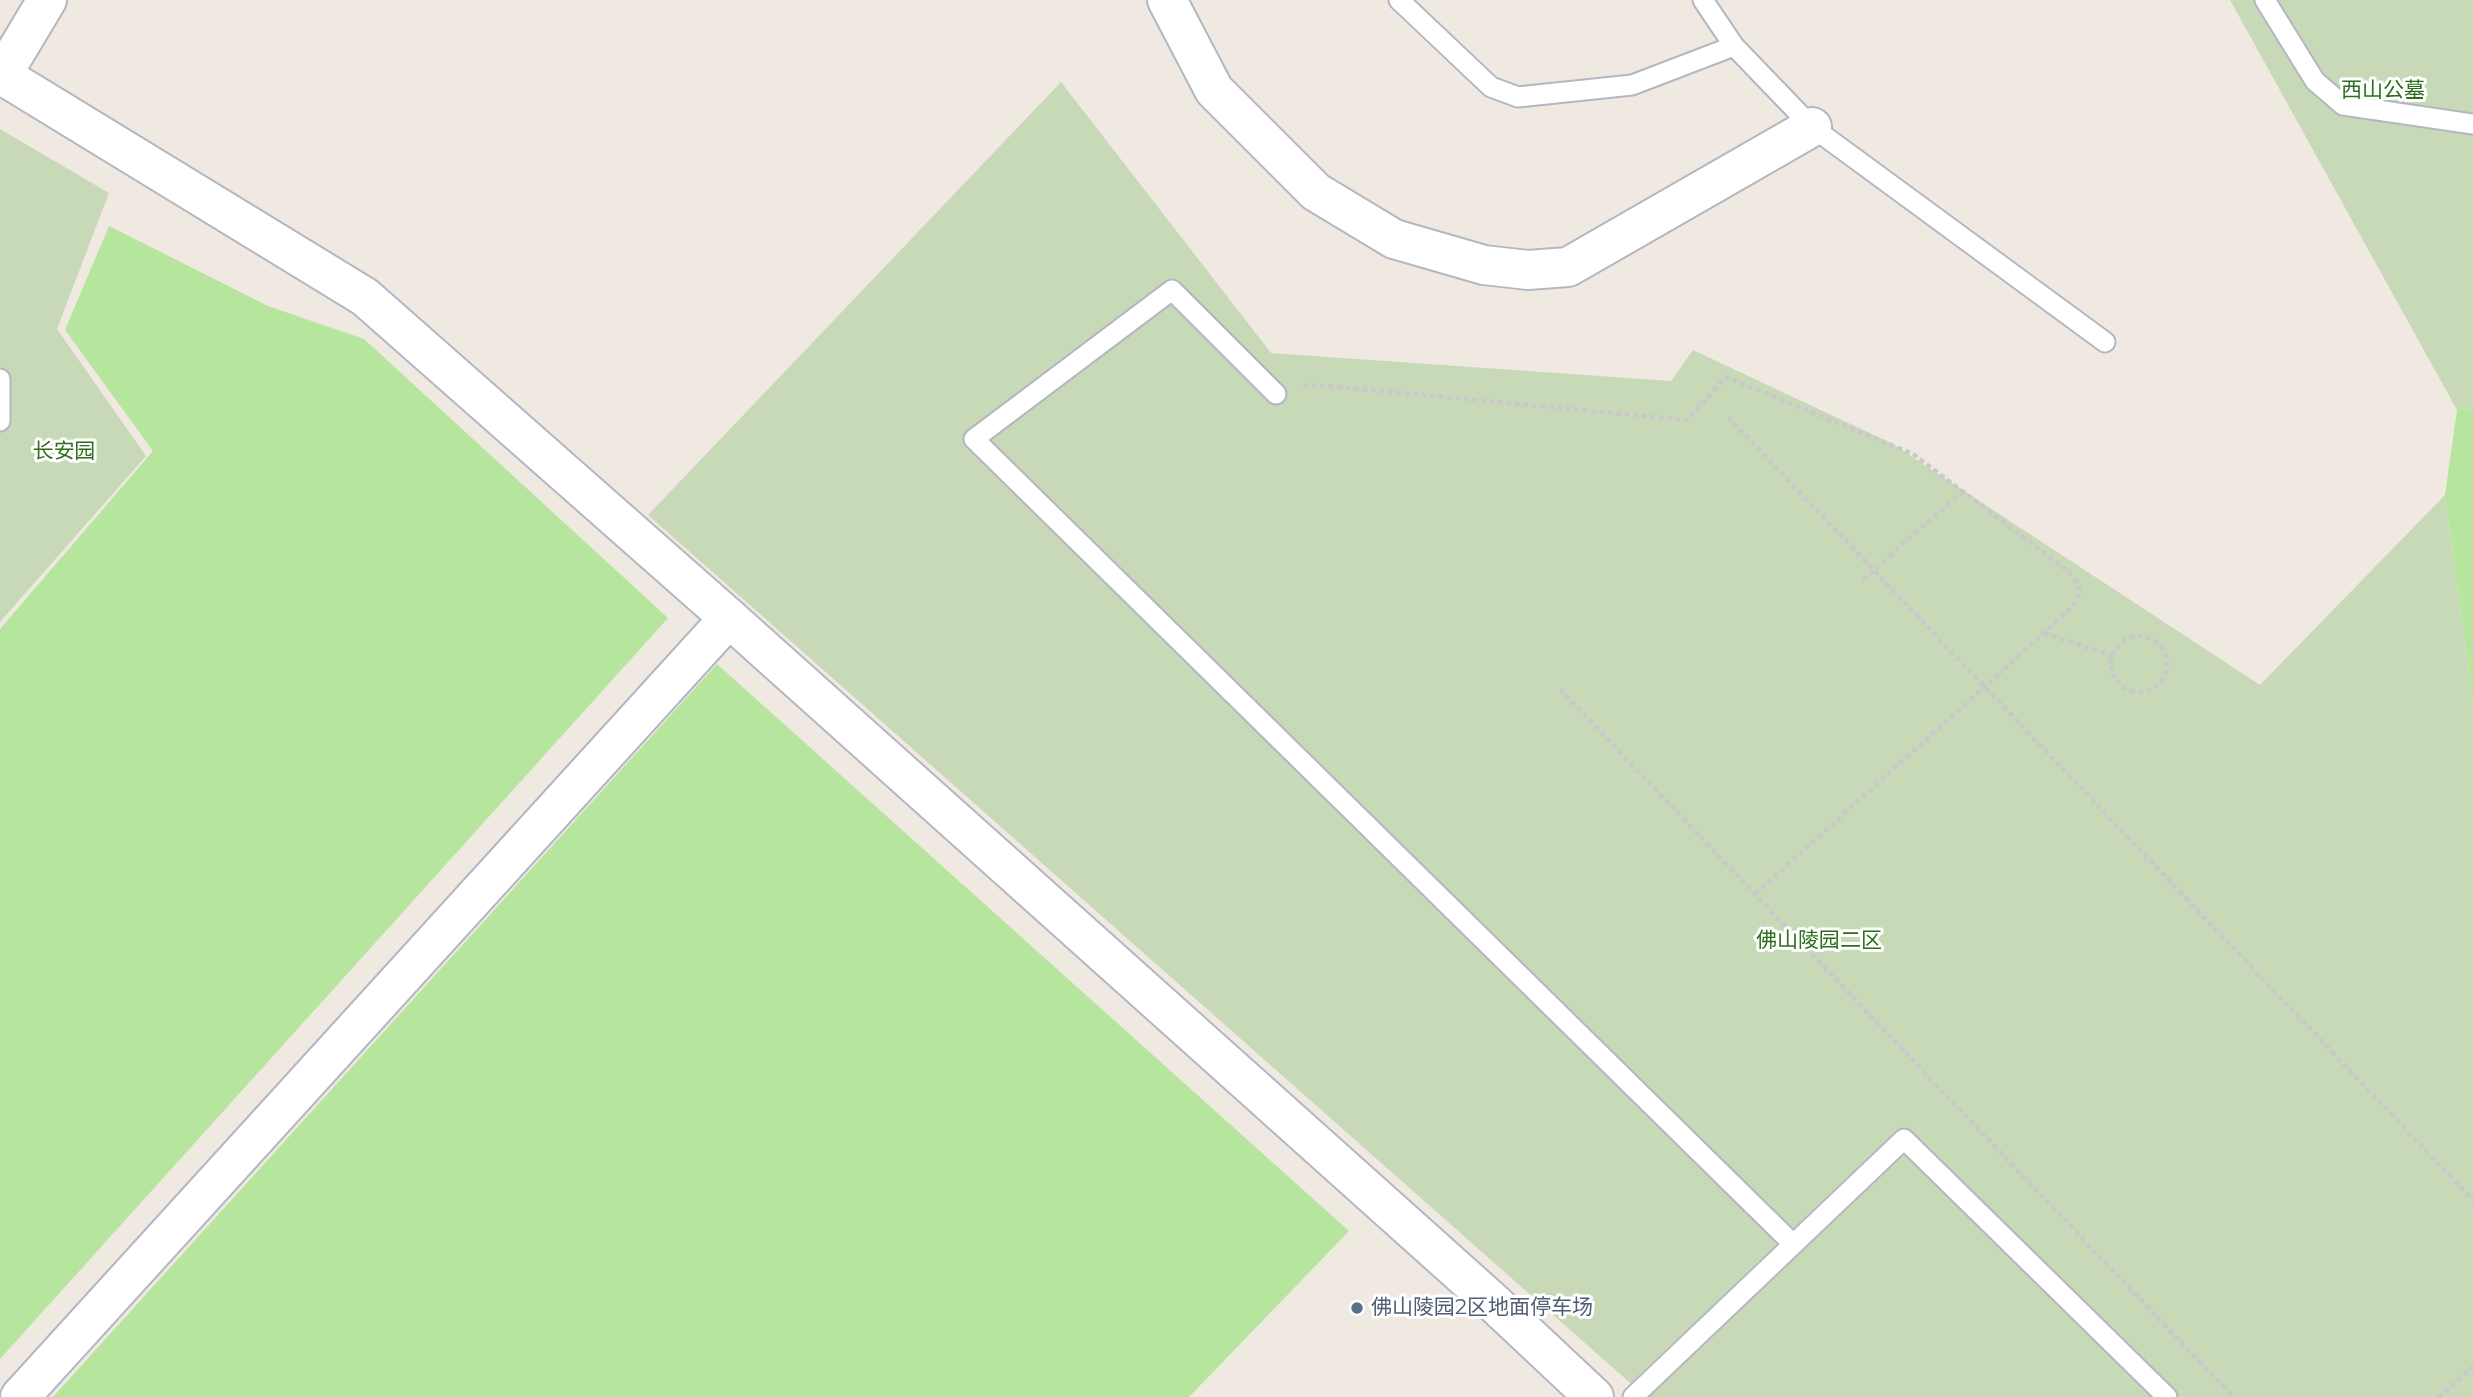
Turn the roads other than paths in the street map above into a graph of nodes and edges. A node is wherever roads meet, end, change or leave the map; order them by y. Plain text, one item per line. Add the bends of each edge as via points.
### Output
1 (47, 0) edge
2 (1167, 0) edge
3 (1399, 0) edge
4 (1703, 0) edge
5 (2266, 0) edge
6 (1734, 46) junction
7 (1, 74) edge
8 (2473, 124) edge
9 (1812, 127) junction
10 (2105, 342) dead end
11 (0, 379) edge
12 (1272, 389) road end
13 (0, 421) edge
14 (729, 618) junction
15 (1792, 1244) junction
16 (20, 1397) edge
17 (1594, 1397) edge
18 (1633, 1397) edge
19 (2167, 1397) edge

1 - 7 street
2 - 9 street via 1214,90 1316,192 1394,239 1483,265 1528,270 1568,267
3 - 6 lane via 1491,87 1518,97 1632,85
4 - 6 lane
5 - 8 lane via 2315,81 2343,105
6 - 9 lane
7 - 14 street via 365,298
9 - 10 lane
11 - 13 lane
12 - 15 lane via 1172,290 974,439
14 - 16 street
14 - 17 street
15 - 18 lane
15 - 19 lane via 1904,1139

